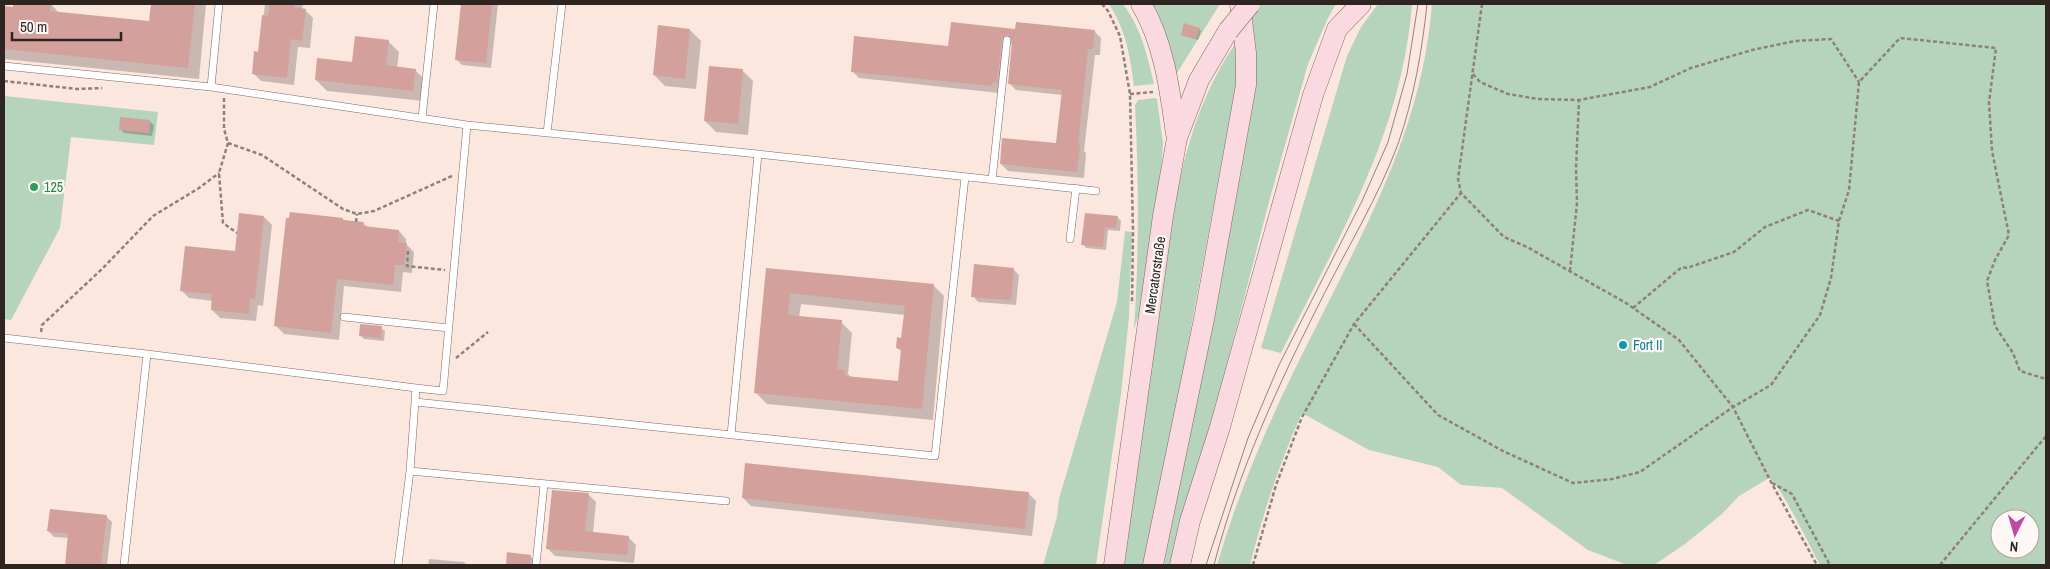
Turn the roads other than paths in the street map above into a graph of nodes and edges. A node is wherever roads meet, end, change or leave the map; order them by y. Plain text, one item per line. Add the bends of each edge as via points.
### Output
1 (219, 4) edge
2 (434, 4) edge
3 (562, 4) edge
4 (1141, 4) edge
5 (1240, 4) edge
6 (1250, 4) edge
7 (1362, 4) edge
8 (1007, 40) dead end
9 (4, 66) edge
10 (211, 87) junction
11 (422, 118) junction
12 (467, 125) junction
13 (547, 133) junction
14 (1177, 138) junction
15 (758, 154) junction
16 (965, 177) junction
17 (992, 180) junction
18 (1076, 188) junction
19 (1096, 191) dead end
20 (1070, 239) dead end
21 (344, 317) dead end
22 (448, 328) junction
23 (4, 338) edge
24 (147, 354) junction
25 (416, 388) junction
26 (415, 402) junction
27 (732, 435) junction
28 (410, 471) junction
29 (544, 484) junction
30 (726, 501) dead end
31 (124, 565) edge
32 (398, 565) edge
33 (536, 565) edge
34 (1114, 565) edge
35 (1153, 565) edge
36 (1180, 565) edge

1 - 10 lane
2 - 11 lane
3 - 13 lane
4 - 14 main road via 1161,52
5 - 35 main road via 1246,85 1204,319
6 - 14 main road, Mercatorstraße, bridge via 1228,31 1199,80
7 - 36 main road via 1336,29 1313,95
8 - 17 lane
9 - 10 lane
10 - 11 lane
11 - 12 lane
12 - 13 lane
12 - 22 lane
13 - 15 lane
14 - 34 main road, Mercatorstraße
15 - 16 lane
15 - 27 lane
16 - 17 lane
16 - 27 lane via 935,456
17 - 18 lane
18 - 19 lane
18 - 20 lane
21 - 22 lane
22 - 25 lane via 443,391
23 - 24 lane
24 - 25 lane
24 - 31 lane
25 - 26 lane
26 - 27 lane
26 - 28 lane
28 - 29 lane
28 - 32 lane
29 - 30 lane
29 - 33 lane

